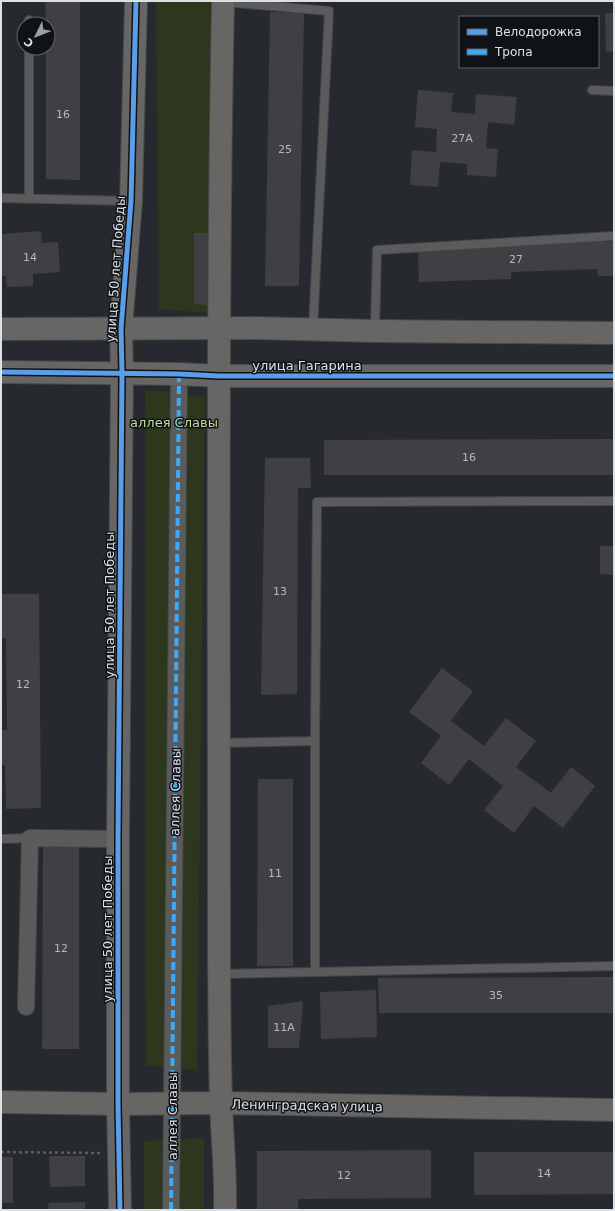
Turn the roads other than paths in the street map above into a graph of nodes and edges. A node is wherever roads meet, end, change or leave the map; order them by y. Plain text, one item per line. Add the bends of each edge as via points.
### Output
1 (136, 1) edge
2 (223, 2) edge
3 (29, 56) edge
4 (592, 90) dead end
5 (614, 91) edge
6 (1, 198) edge
7 (29, 199) junction
8 (131, 201) junction
9 (614, 236) edge
10 (219, 328) junction
11 (1, 329) edge
12 (313, 329) junction
13 (121, 330) junction
14 (375, 331) junction
15 (614, 333) edge
16 (1, 372) edge
17 (122, 373) junction
18 (178, 374) junction
19 (219, 376) junction
20 (614, 376) edge
21 (614, 502) edge
22 (315, 741) junction
23 (219, 743) junction
24 (30, 838) junction
25 (1, 839) edge
26 (118, 839) junction
27 (614, 966) edge
28 (315, 972) junction
29 (219, 974) junction
30 (26, 1007) dead end
31 (1, 1102) edge
32 (172, 1102) junction
33 (221, 1103) junction
34 (118, 1104) junction
35 (614, 1110) edge
36 (120, 1210) edge
37 (171, 1210) edge
38 (225, 1210) edge

1 - 8 street, улица 50 лет Победы
2 - 10 street
2 - 12 lane via 329,11
3 - 7 lane
4 - 5 lane
6 - 7 lane
7 - 8 lane
8 - 13 street, улица 50 лет Победы
9 - 14 lane via 378,250
10 - 12 street
10 - 13 street
10 - 19 street
11 - 13 street
12 - 14 street
13 - 17 street, улица 50 лет Победы
14 - 15 street
16 - 17 street, улица Гагарина
17 - 18 street, улица Гагарина
17 - 26 street, улица 50 лет Победы
18 - 19 street, улица Гагарина
18 - 32 street, аллея Славы
19 - 20 street, улица Гагарина
19 - 23 street
21 - 22 lane via 317,502
22 - 23 lane
22 - 28 lane
23 - 29 street
24 - 25 lane
24 - 26 street
24 - 30 street
26 - 34 street, улица 50 лет Победы
27 - 28 lane
28 - 29 lane
29 - 33 street
31 - 34 street, Ленинградская улица
32 - 33 street, Ленинградская улица
32 - 34 street, Ленинградская улица
32 - 37 street, аллея Славы
33 - 35 street, Ленинградская улица
33 - 38 street via 226,1178
34 - 36 street, улица 50 лет Победы

